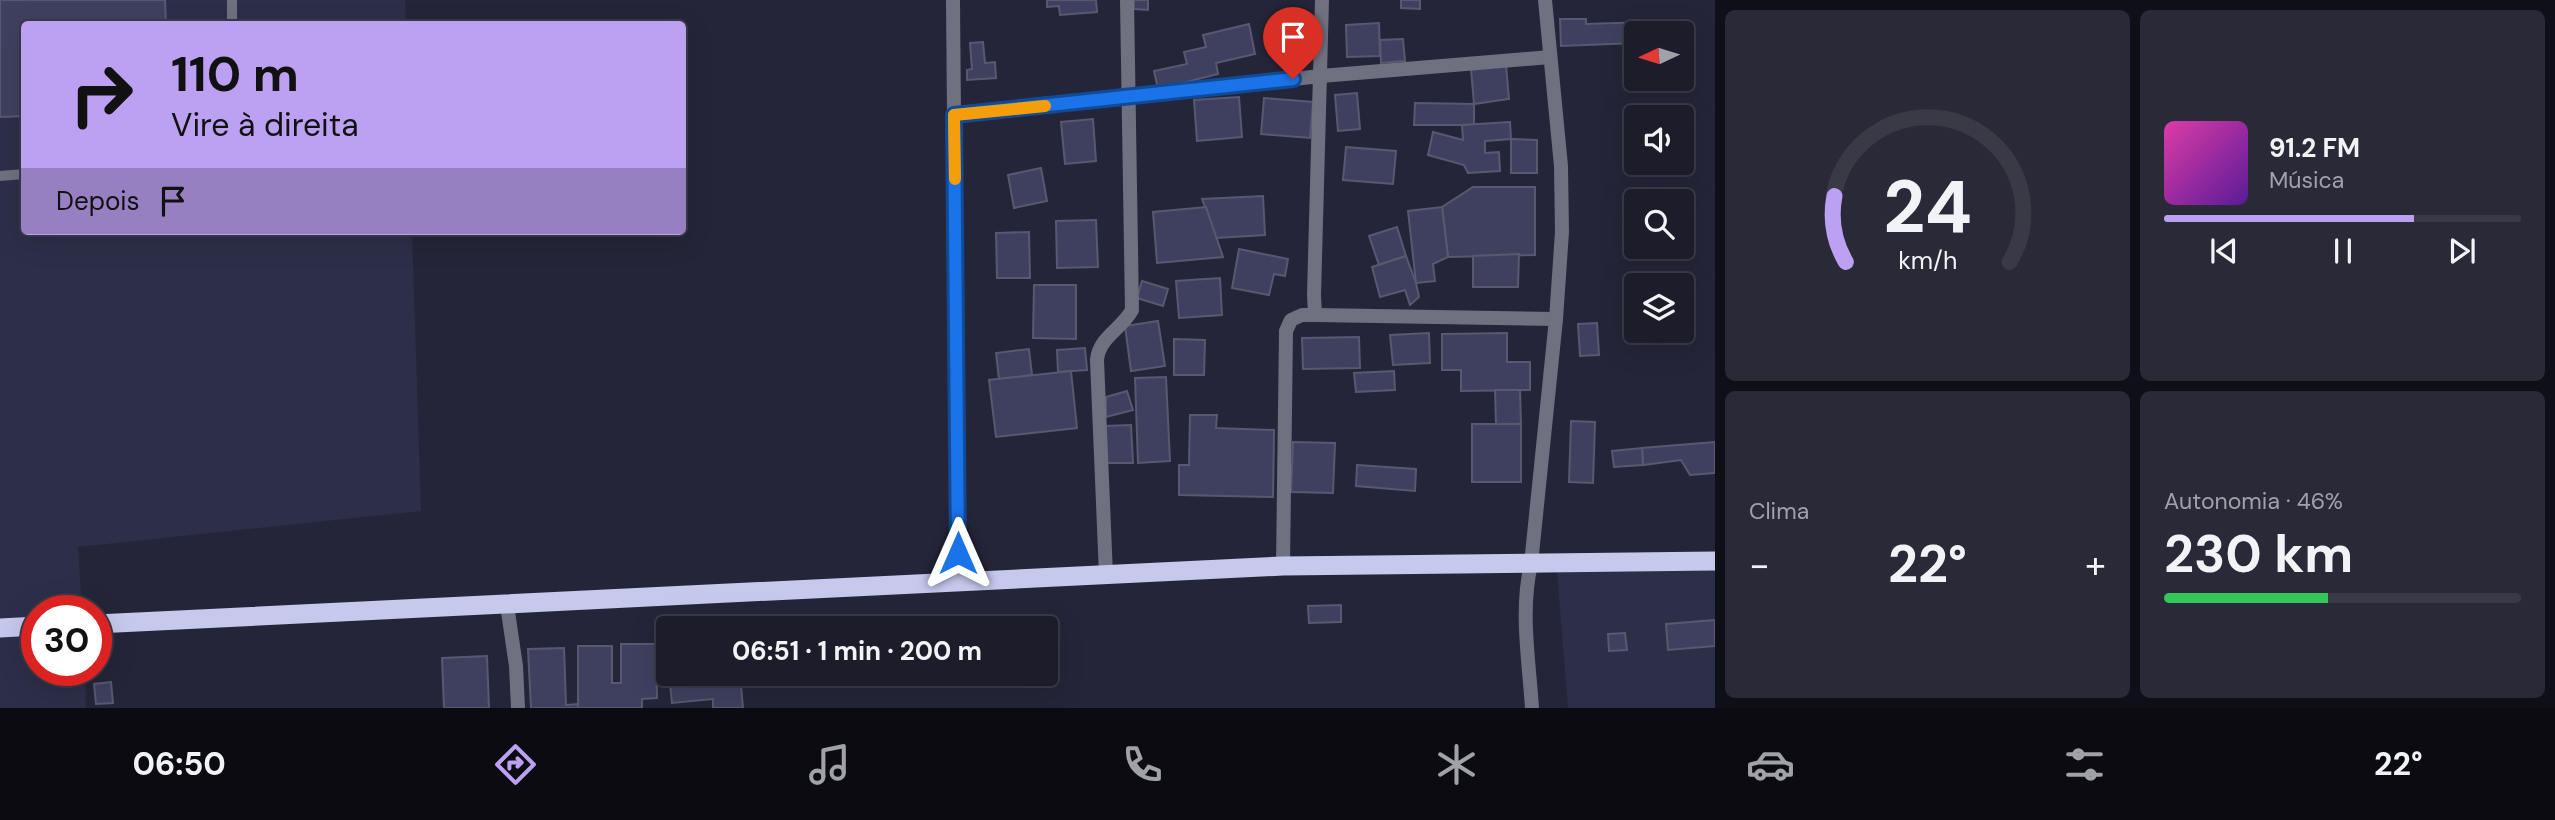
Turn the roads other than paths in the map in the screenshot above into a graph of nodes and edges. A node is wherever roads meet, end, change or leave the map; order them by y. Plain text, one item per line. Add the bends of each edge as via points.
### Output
1 (232, 0) edge
2 (953, 0) edge
3 (1128, 0) edge
4 (1322, 0) edge
5 (1545, 0) edge
6 (232, 21) edge
7 (1550, 57) junction
8 (1321, 76) junction
9 (1128, 97) junction
10 (954, 115) junction
11 (21, 174) edge
12 (0, 176) edge
13 (1315, 315) junction
14 (1556, 319) junction
15 (1715, 561) edge
16 (1531, 564) junction
17 (1283, 566) junction
18 (1106, 575) junction
19 (958, 580) junction
20 (508, 605) junction
21 (112, 623) edge
22 (21, 627) edge
23 (0, 628) edge
24 (518, 708) edge
25 (1532, 708) edge

1 - 6 lane
2 - 10 street
3 - 9 street
4 - 8 street
5 - 7 street
7 - 8 street
7 - 14 street via 1562,200
8 - 9 street
8 - 13 street
9 - 10 street
9 - 18 street via 1132,310 1102,342 1097,360
10 - 19 street
11 - 12 lane
13 - 14 street
13 - 17 street via 1291,320 1286,331
14 - 16 street
15 - 16 highway
16 - 17 highway
16 - 25 street via 1526,623
17 - 18 highway
18 - 19 highway
19 - 20 highway
20 - 21 highway
20 - 24 street
22 - 23 highway

